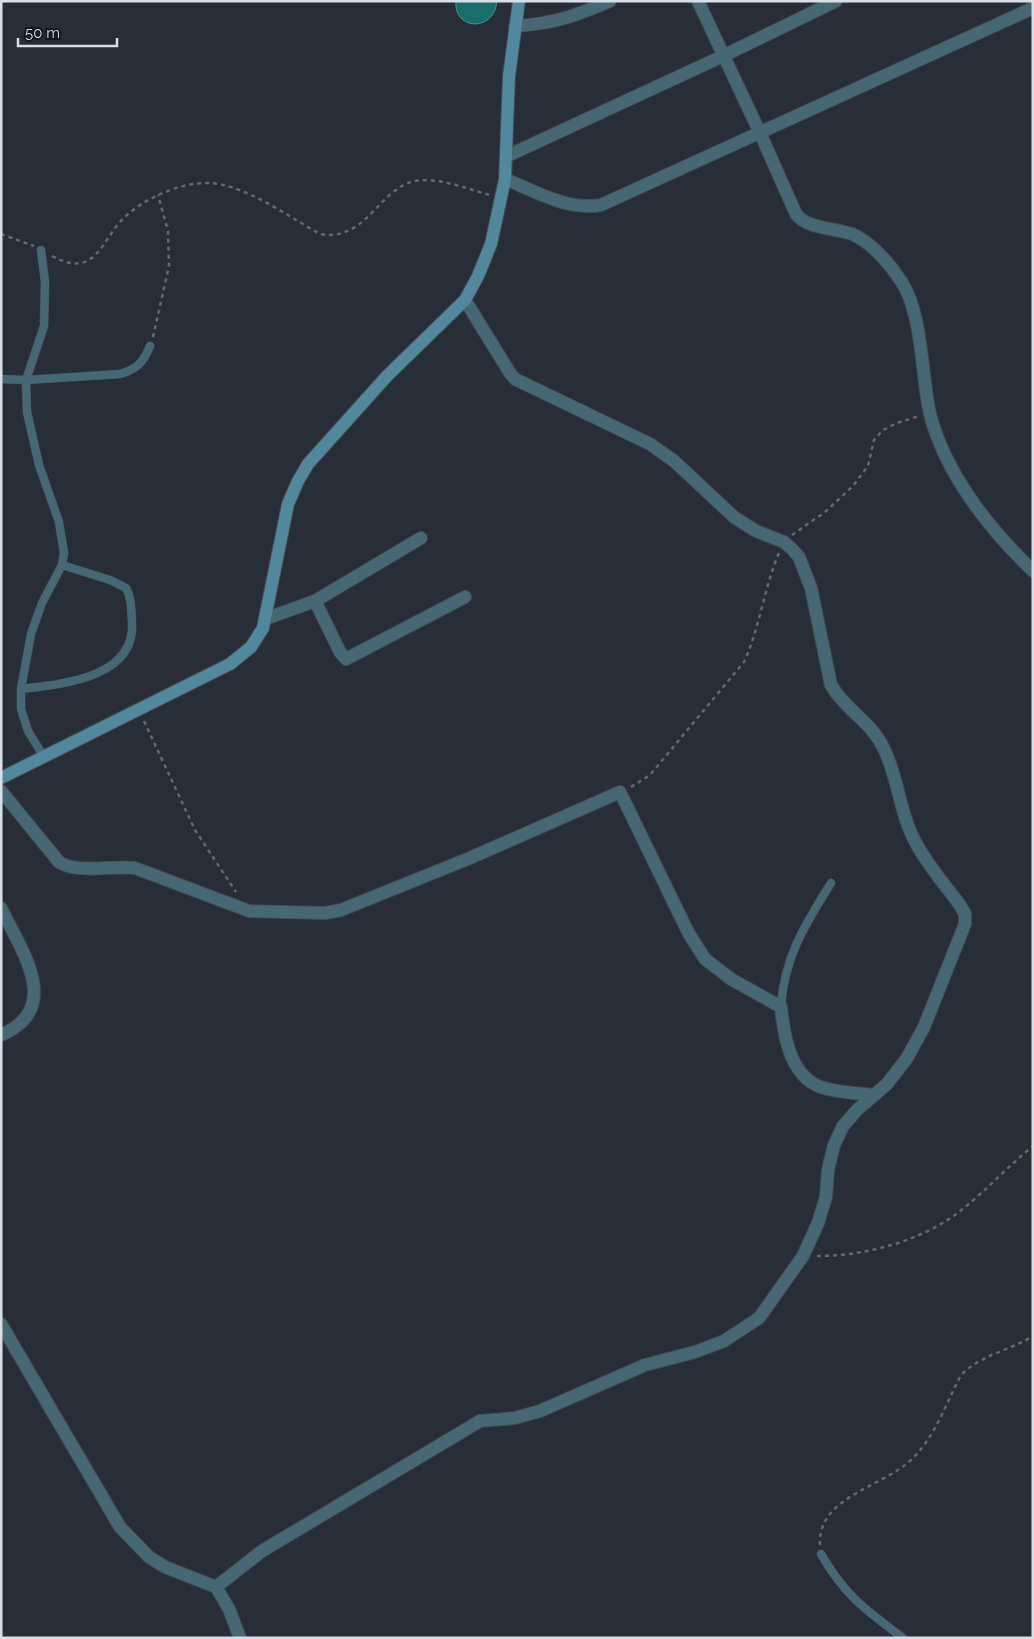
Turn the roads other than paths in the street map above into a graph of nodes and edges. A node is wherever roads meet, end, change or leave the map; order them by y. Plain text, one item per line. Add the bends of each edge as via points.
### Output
1 (519, 1) edge
2 (610, 1) edge
3 (698, 1) edge
4 (836, 1) edge
5 (1033, 8) edge
6 (514, 26) junction
7 (723, 56) junction
8 (760, 133) junction
9 (507, 156) junction
10 (505, 179) junction
11 (41, 250) road end
12 (465, 300) junction
13 (150, 346) road end
14 (1, 379) edge
15 (26, 380) junction
16 (421, 538) dead end
17 (62, 565) junction
18 (1033, 571) edge
19 (465, 597) dead end
20 (315, 601) junction
21 (266, 619) junction
22 (21, 689) junction
23 (44, 756) junction
24 (1, 778) edge
25 (1, 791) edge
26 (831, 883) dead end
27 (1, 908) edge
28 (782, 1007) junction
29 (1, 1035) edge
30 (874, 1095) junction
31 (1, 1324) edge
32 (822, 1554) road end
33 (216, 1587) junction
34 (240, 1638) edge
35 (902, 1638) edge

1 - 6 street
2 - 6 street via 574,17 546,24
3 - 7 street
4 - 7 street
5 - 8 street
6 - 9 street
7 - 8 street
7 - 9 street
8 - 10 street via 600,205 588,207 566,203
8 - 18 street via 798,218 854,235 867,243 900,279 911,302 930,413 938,440 970,496 1003,540
9 - 10 street
10 - 12 street via 491,244
11 - 15 lane via 45,282 44,326
12 - 21 street via 368,396 301,476 288,504
12 - 30 street via 515,379 650,444 674,461 734,518 784,542 799,557 811,588 831,685 838,697 865,721 884,748 911,832 922,855 965,914 963,932 924,1027 896,1074
13 - 15 lane via 144,361 134,370 120,374
14 - 15 lane
15 - 17 lane via 32,438 63,540
16 - 20 street
17 - 22 lane via 36,616
17 - 22 lane via 126,588 131,604 132,642 114,664 86,678 68,684
19 - 20 street via 346,659
20 - 21 street
21 - 23 street via 258,638 242,656
22 - 23 lane via 22,718
23 - 24 street
25 - 28 street via 65,866 78,869 134,868 249,910 325,913 341,910 470,858 620,792 688,932 705,959 731,979
26 - 28 lane via 794,947 782,984
27 - 29 street via 36,984 30,1011 22,1023
28 - 30 street via 785,1040 802,1074 826,1089
30 - 33 street via 843,1126 834,1145 826,1196 803,1256 770,1306 745,1329 695,1352 645,1365 540,1411 515,1418 480,1421 262,1551
31 - 33 street via 133,1543 165,1567
32 - 35 lane via 845,1590 868,1614
33 - 34 street

